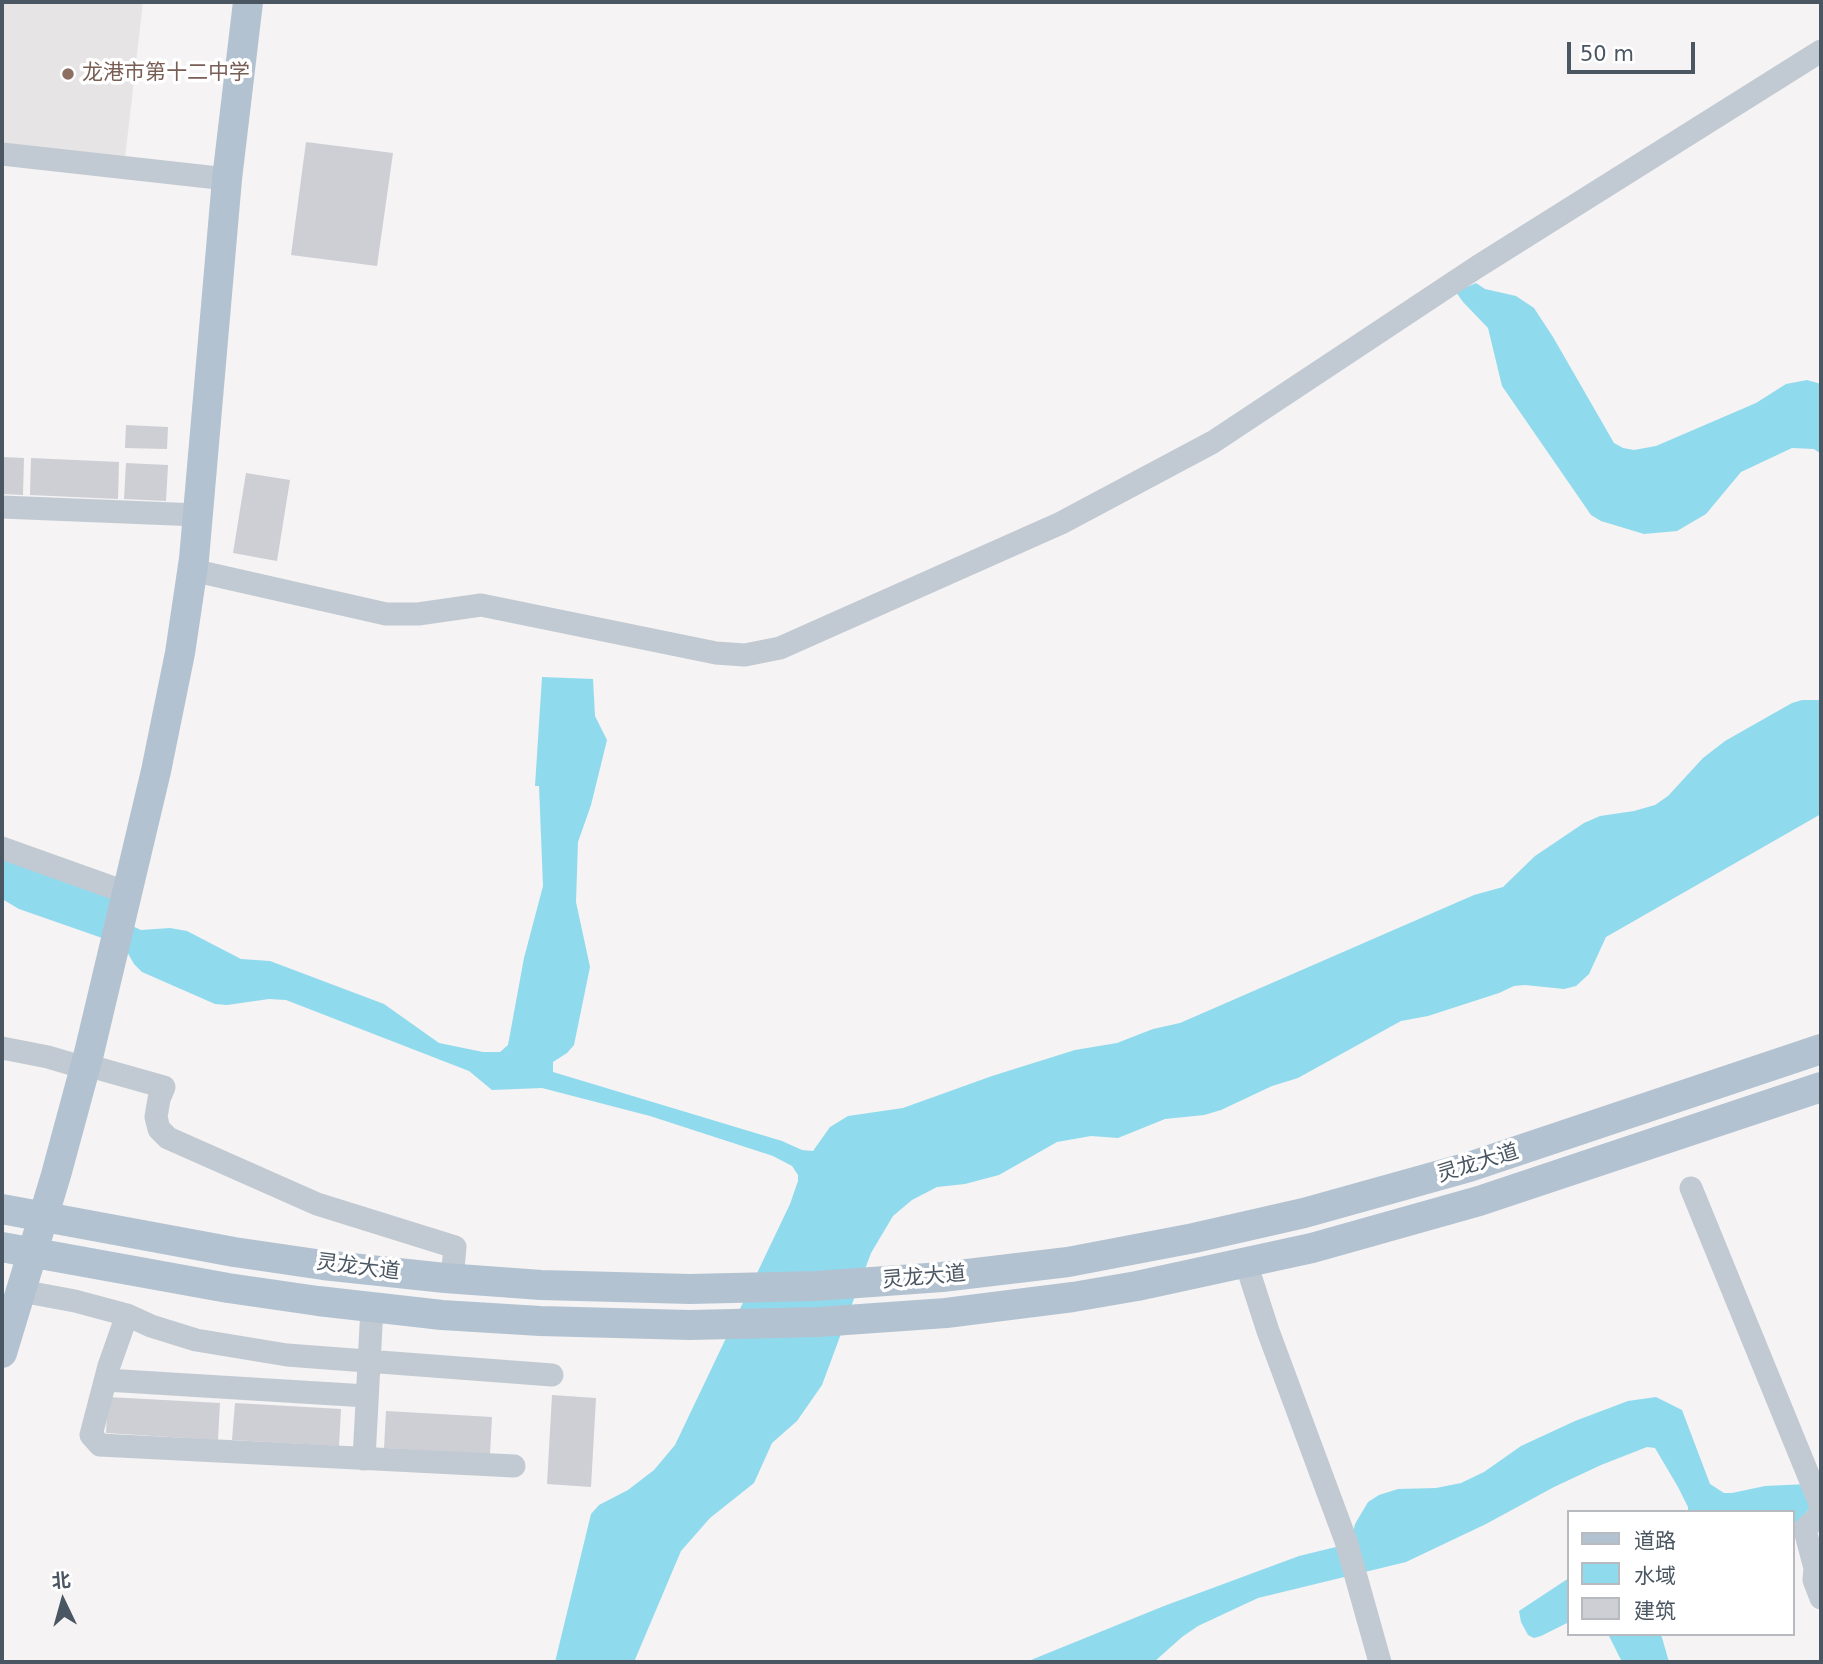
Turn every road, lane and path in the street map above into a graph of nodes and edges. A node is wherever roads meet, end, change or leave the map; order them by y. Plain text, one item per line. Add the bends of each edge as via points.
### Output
1 (248, 2) edge
2 (1821, 51) edge
3 (2, 154) edge
4 (227, 179) junction
5 (2, 507) edge
6 (198, 515) junction
7 (192, 570) junction
8 (2, 848) edge
9 (128, 894) junction
10 (2, 1048) edge
11 (1821, 1049) edge
12 (85, 1066) junction
13 (1821, 1087) edge
14 (1691, 1188) dead end
15 (2, 1209) edge
16 (44, 1217) junction
17 (2, 1247) edge
18 (32, 1252) junction
19 (1246, 1263) junction
20 (452, 1279) junction
21 (21, 1291) junction
22 (372, 1307) junction
23 (127, 1314) junction
24 (2, 1353) edge
25 (369, 1361) junction
26 (552, 1375) dead end
27 (106, 1380) junction
28 (367, 1396) junction
29 (364, 1458) junction
30 (514, 1466) dead end
31 (1821, 1505) edge
32 (1821, 1598) edge
33 (1380, 1662) edge

1 - 4 main road
2 - 7 street via 1476,267 1213,442 1061,523 780,648 745,655 716,653 481,606 386,614
3 - 4 street
4 - 6 main road
5 - 6 street
6 - 7 main road
7 - 9 main road via 169,712
8 - 9 street
9 - 12 main road
10 - 12 street
11 - 20 main road, 灵龙大道 via 1469,1167 1304,1213 1068,1262 879,1282 727,1289
12 - 16 main road
12 - 20 street via 164,1087 156,1117 167,1138 317,1204 455,1247
13 - 19 main road, 灵龙大道 via 1479,1201
14 - 31 street
15 - 16 main road, 灵龙大道
16 - 18 main road
16 - 20 main road, 灵龙大道 via 247,1254
17 - 18 main road, 灵龙大道
18 - 21 main road
18 - 22 main road, 灵龙大道 via 228,1288
19 - 22 main road, 灵龙大道 via 1073,1297 870,1319 718,1324 540,1321
19 - 33 street via 1346,1541
21 - 23 street
21 - 24 main road
22 - 25 street
23 - 25 street via 196,1340 287,1356
23 - 27 street
25 - 26 street
25 - 28 street
27 - 28 street
27 - 29 street via 91,1435 100,1445
28 - 29 street
29 - 30 street
31 - 32 street via 1805,1534

